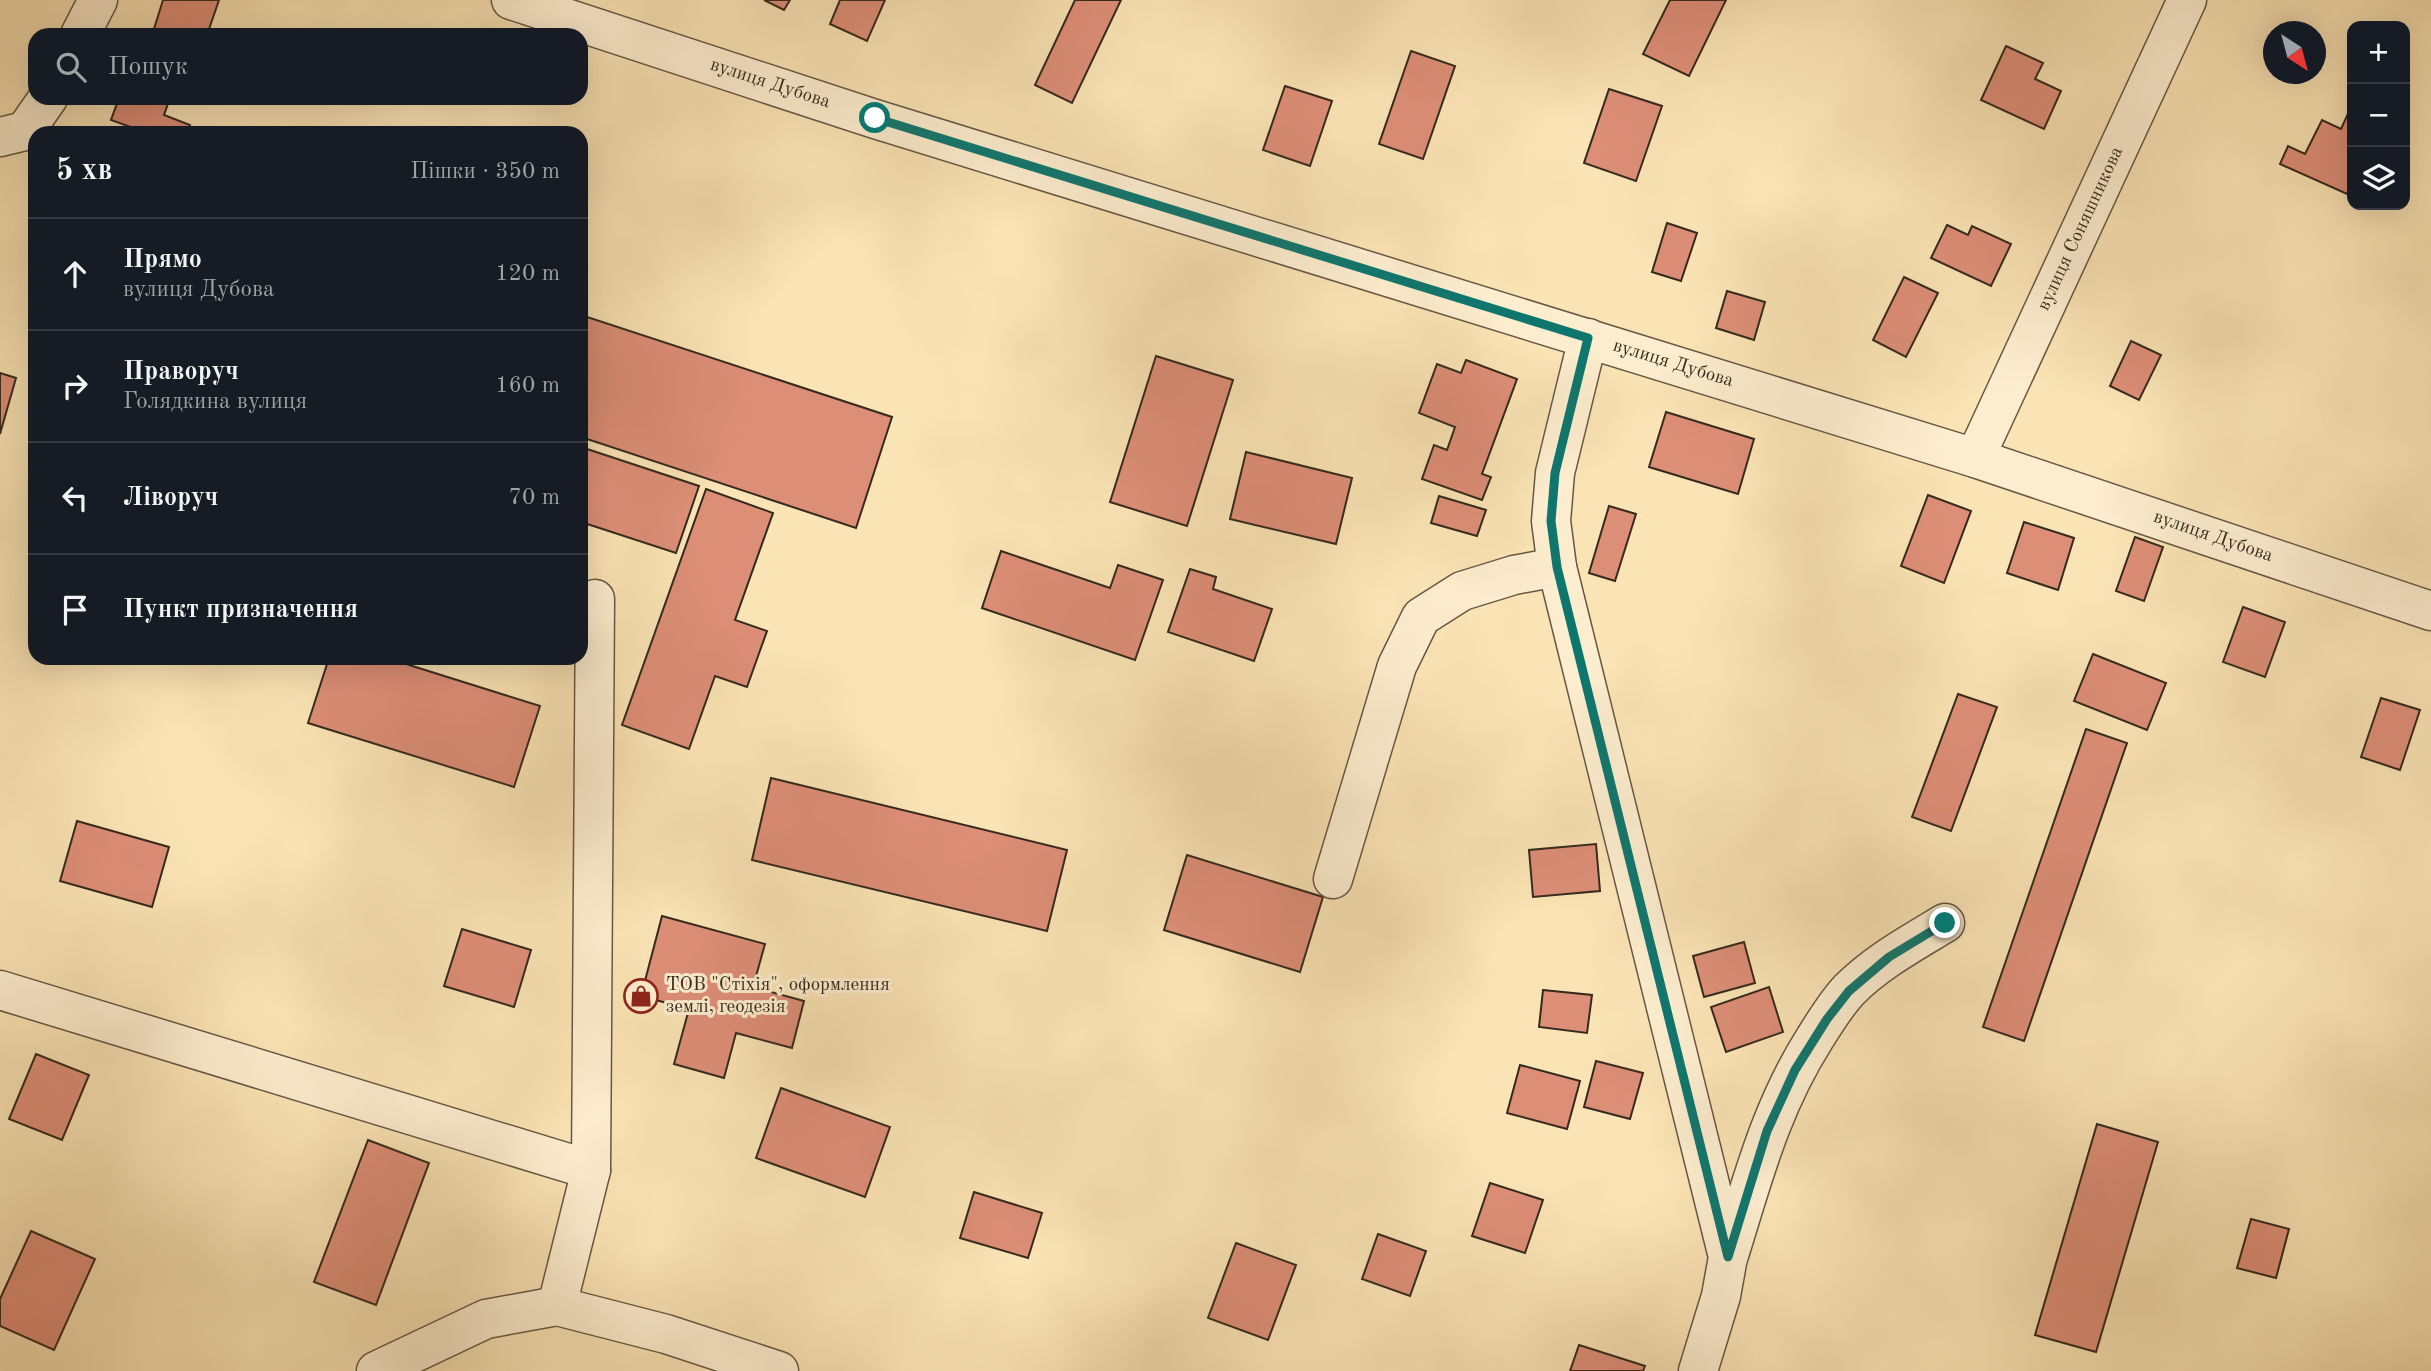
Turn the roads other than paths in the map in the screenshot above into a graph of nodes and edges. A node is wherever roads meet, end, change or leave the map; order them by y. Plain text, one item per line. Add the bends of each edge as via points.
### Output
1 (98, 0) edge
2 (511, 0) edge
3 (2187, 0) edge
4 (84, 28) edge
5 (43, 105) edge
6 (28, 126) edge
7 (28, 127) edge
8 (0, 137) edge
9 (1588, 338) junction
10 (1975, 458) junction
11 (1557, 567) junction
12 (595, 599) dead end
13 (2431, 611) edge
14 (1333, 879) dead end
15 (1945, 923) dead end
16 (0, 990) edge
17 (591, 1170) junction
18 (1728, 1257) junction
19 (557, 1306) junction
20 (376, 1371) edge
21 (779, 1371) edge
22 (1698, 1371) edge

1 - 4 street
2 - 9 street, вулиця Дубова via 875,118
3 - 10 street, вулиця Соняшникова
5 - 6 street
7 - 8 street
9 - 10 street, вулиця Дубова
9 - 11 street via 1555,473 1551,521
10 - 13 street, вулиця Дубова
11 - 14 street via 1462,592 1421,617 1397,666
11 - 18 street
12 - 17 street
15 - 18 street via 1889,957 1849,991 1827,1019 1795,1070 1767,1131
16 - 17 street
17 - 19 street
18 - 22 street
19 - 20 street via 486,1319
19 - 21 street via 666,1334

